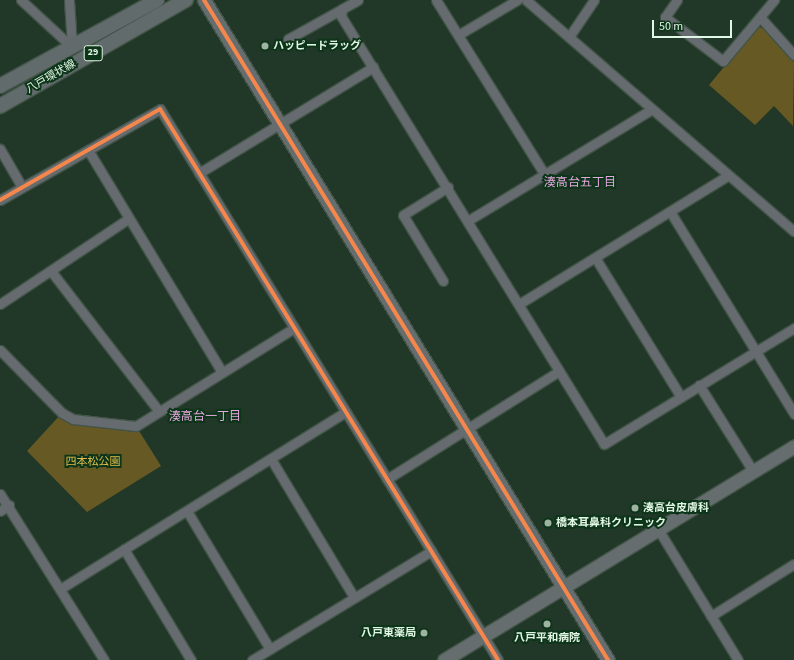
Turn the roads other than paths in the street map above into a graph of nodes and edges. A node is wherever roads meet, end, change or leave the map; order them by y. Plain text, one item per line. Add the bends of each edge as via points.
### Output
1 (21, 0) edge
2 (69, 0) edge
3 (157, 0) edge
4 (186, 0) edge
5 (204, 0) edge
6 (358, 0) edge
7 (436, 0) edge
8 (517, 0) edge
9 (526, 0) edge
10 (594, 0) edge
11 (677, 0) edge
12 (774, 0) edge
13 (342, 9) junction
14 (760, 17) junction
15 (458, 35) junction
16 (569, 36) junction
17 (288, 39) dead end
18 (72, 47) junction
19 (794, 55) edge
20 (373, 67) junction
21 (0, 86) edge
22 (0, 106) edge
23 (652, 109) junction
24 (279, 124) junction
25 (0, 149) edge
26 (88, 150) junction
27 (199, 173) junction
28 (546, 175) junction
29 (729, 175) junction
30 (22, 187) junction
31 (448, 187) junction
32 (0, 200) edge
33 (671, 213) junction
34 (128, 219) junction
35 (469, 220) junction
36 (794, 231) edge
37 (596, 259) junction
38 (51, 271) junction
39 (444, 281) dead end
40 (0, 304) edge
41 (519, 304) junction
42 (294, 328) junction
43 (794, 328) edge
44 (0, 350) edge
45 (756, 351) junction
46 (559, 371) junction
47 (222, 372) junction
48 (700, 385) junction
49 (681, 396) junction
50 (159, 411) junction
51 (346, 412) junction
52 (794, 414) edge
53 (467, 429) junction
54 (794, 446) edge
55 (271, 459) junction
56 (753, 471) junction
57 (387, 479) junction
58 (0, 494) edge
59 (9, 505) junction
60 (0, 511) edge
61 (187, 511) junction
62 (658, 529) junction
63 (124, 550) junction
64 (431, 551) junction
65 (794, 564) edge
66 (563, 587) junction
67 (60, 588) junction
68 (354, 597) junction
69 (711, 616) junction
70 (484, 636) junction
71 (270, 649) junction
72 (104, 660) edge
73 (191, 660) edge
74 (252, 660) edge
75 (444, 660) edge
76 (498, 660) edge
77 (608, 660) edge
78 (738, 660) edge

1 - 18 street
2 - 18 street
3 - 18 main road, 八戸環状線 / 29
4 - 22 main road, 八戸環状線 / 29
5 - 24 street
6 - 13 street
7 - 15 street
8 - 15 street
9 - 16 street
10 - 16 street
11 - 14 street via 665,17 723,61
12 - 14 street
13 - 17 street
13 - 20 street via 341,16
14 - 19 street
15 - 28 street
16 - 23 street
18 - 21 main road, 八戸環状線 / 29
20 - 24 street
20 - 31 street
23 - 28 street
23 - 29 street
24 - 27 street
24 - 53 street
25 - 30 street
26 - 27 street via 160,108
26 - 30 street
26 - 34 street
27 - 42 street
28 - 35 street
29 - 33 street
29 - 36 street
30 - 32 street
31 - 35 street
31 - 39 street via 403,215
33 - 37 street
33 - 45 street
34 - 38 street
34 - 47 street
35 - 41 street
37 - 41 street
37 - 49 street
38 - 40 street
38 - 50 street
41 - 46 street
42 - 47 street
42 - 51 street
43 - 45 street
44 - 50 street via 62,413 73,419 136,426
45 - 48 street
45 - 52 street
46 - 49 street via 604,444
46 - 53 street
47 - 50 street
48 - 49 street
48 - 56 street
51 - 55 street
51 - 57 street
53 - 57 street
53 - 66 street
54 - 56 street
55 - 61 street
55 - 68 street
56 - 62 street
57 - 64 street
58 - 59 street
59 - 60 street
59 - 67 street
61 - 63 street
61 - 71 street
62 - 66 street
62 - 69 street
63 - 67 street
63 - 73 street
64 - 68 street
64 - 70 street
65 - 69 street
66 - 70 street
66 - 77 street
67 - 72 street
68 - 71 street
69 - 78 street
70 - 75 street
70 - 76 street
71 - 74 street

